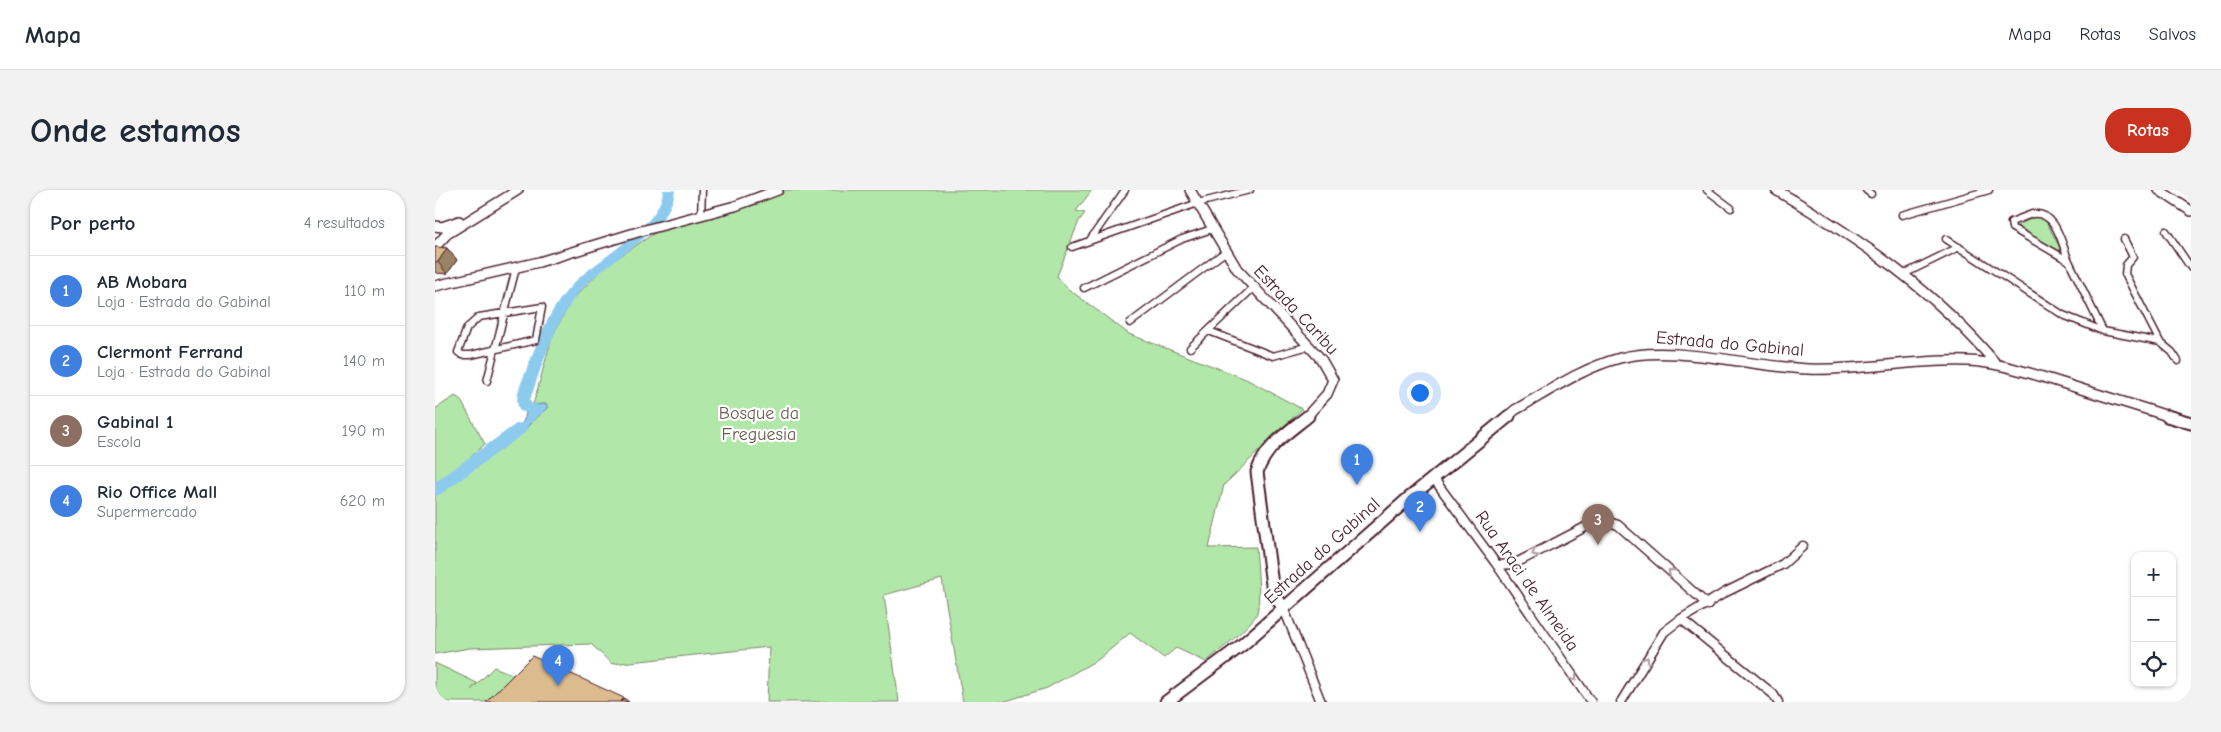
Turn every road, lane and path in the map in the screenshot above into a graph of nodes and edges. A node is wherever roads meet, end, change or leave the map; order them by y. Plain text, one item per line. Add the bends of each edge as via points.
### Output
1 (517, 190) edge
2 (702, 190) edge
3 (778, 190) edge
4 (1125, 190) edge
5 (1190, 190) edge
6 (1250, 190) edge
7 (1707, 190) edge
8 (1776, 190) edge
9 (1989, 190) edge
10 (2159, 190) edge
11 (1198, 203) junction
12 (1731, 208) dead end
13 (2191, 211) edge
14 (1901, 215) dead end
15 (701, 216) junction
16 (460, 221) junction
17 (435, 226) edge
18 (1212, 229) junction
19 (2166, 231) dead end
20 (1947, 239) dead end
21 (2124, 239) dead end
22 (436, 240) edge
23 (1090, 240) junction
24 (1072, 247) dead end
25 (1959, 247) junction
26 (1225, 252) junction
27 (2069, 261) junction
28 (516, 268) junction
29 (2191, 268) edge
30 (1902, 275) junction
31 (436, 281) edge
32 (1084, 288) dead end
33 (1253, 288) junction
34 (505, 313) junction
35 (1130, 323) dead end
36 (2103, 330) junction
37 (1209, 331) junction
38 (1977, 341) junction
39 (2160, 342) junction
40 (1309, 346) junction
41 (1190, 348) dead end
42 (494, 350) junction
43 (1961, 361) junction
44 (2178, 361) dead end
45 (1997, 365) junction
46 (487, 381) dead end
47 (2191, 423) edge
48 (1435, 479) junction
49 (1803, 546) dead end
50 (1514, 564) junction
51 (1497, 565) junction
52 (1507, 580) junction
53 (1708, 605) junction
54 (1284, 609) junction
55 (1681, 619) junction
56 (1166, 702) edge
57 (1321, 702) edge
58 (1591, 702) edge
59 (1621, 702) edge
60 (1778, 702) edge

1 - 16 main road
1 - 22 main road
2 - 15 street
3 - 15 main road
4 - 23 street
5 - 11 main road, Estrada Caribu
6 - 11 street
7 - 12 street
8 - 30 main road via 1822,217
9 - 14 street
10 - 13 main road
11 - 18 main road, Estrada Caribu
11 - 23 street
15 - 28 main road
16 - 17 main road
16 - 22 main road
18 - 26 main road, Estrada Caribu
18 - 32 street via 1182,240
19 - 29 street
20 - 25 street
21 - 39 street via 2133,257 2126,265 2125,274
23 - 24 street
25 - 30 street
25 - 36 street via 2063,315
26 - 33 main road, Estrada Caribu
26 - 35 street
27 - 27 street via 2048,216 2030,214 2011,222 2019,233
27 - 36 street
28 - 31 main road
28 - 34 street
30 - 38 main road
33 - 37 street
33 - 40 main road, Estrada Caribu
34 - 42 street
34 - 42 street via 479,317 467,324 458,352 462,355
34 - 42 street via 543,308 535,340
36 - 39 street
37 - 40 street via 1273,356
37 - 41 street
38 - 43 main road via 1970,354
38 - 45 main road
39 - 44 street
40 - 54 main road, Estrada Caribu via 1329,370 1333,380 1331,388 1318,407 1267,452 1257,472 1273,592
42 - 46 street
43 - 45 main road, Estrada do Gabinal
43 - 48 main road, Estrada do Gabinal via 1808,369 1680,355 1622,357 1572,377 1515,410
45 - 47 main road, Estrada do Gabinal
48 - 51 street, Rua Araci de Almeida
48 - 54 main road, Estrada do Gabinal via 1409,498
49 - 53 street via 1783,564 1726,592
50 - 51 street
50 - 52 street
53 -> 50 street via 1617,525 1606,521 1597,521
51 - 52 street, Rua Araci de Almeida
52 -> 58 street, Rua Araci de Almeida
53 - 55 street
54 - 56 main road, Estrada do Gabinal
54 - 57 street
59 -> 55 street via 1664,632
55 - 60 street via 1773,694

